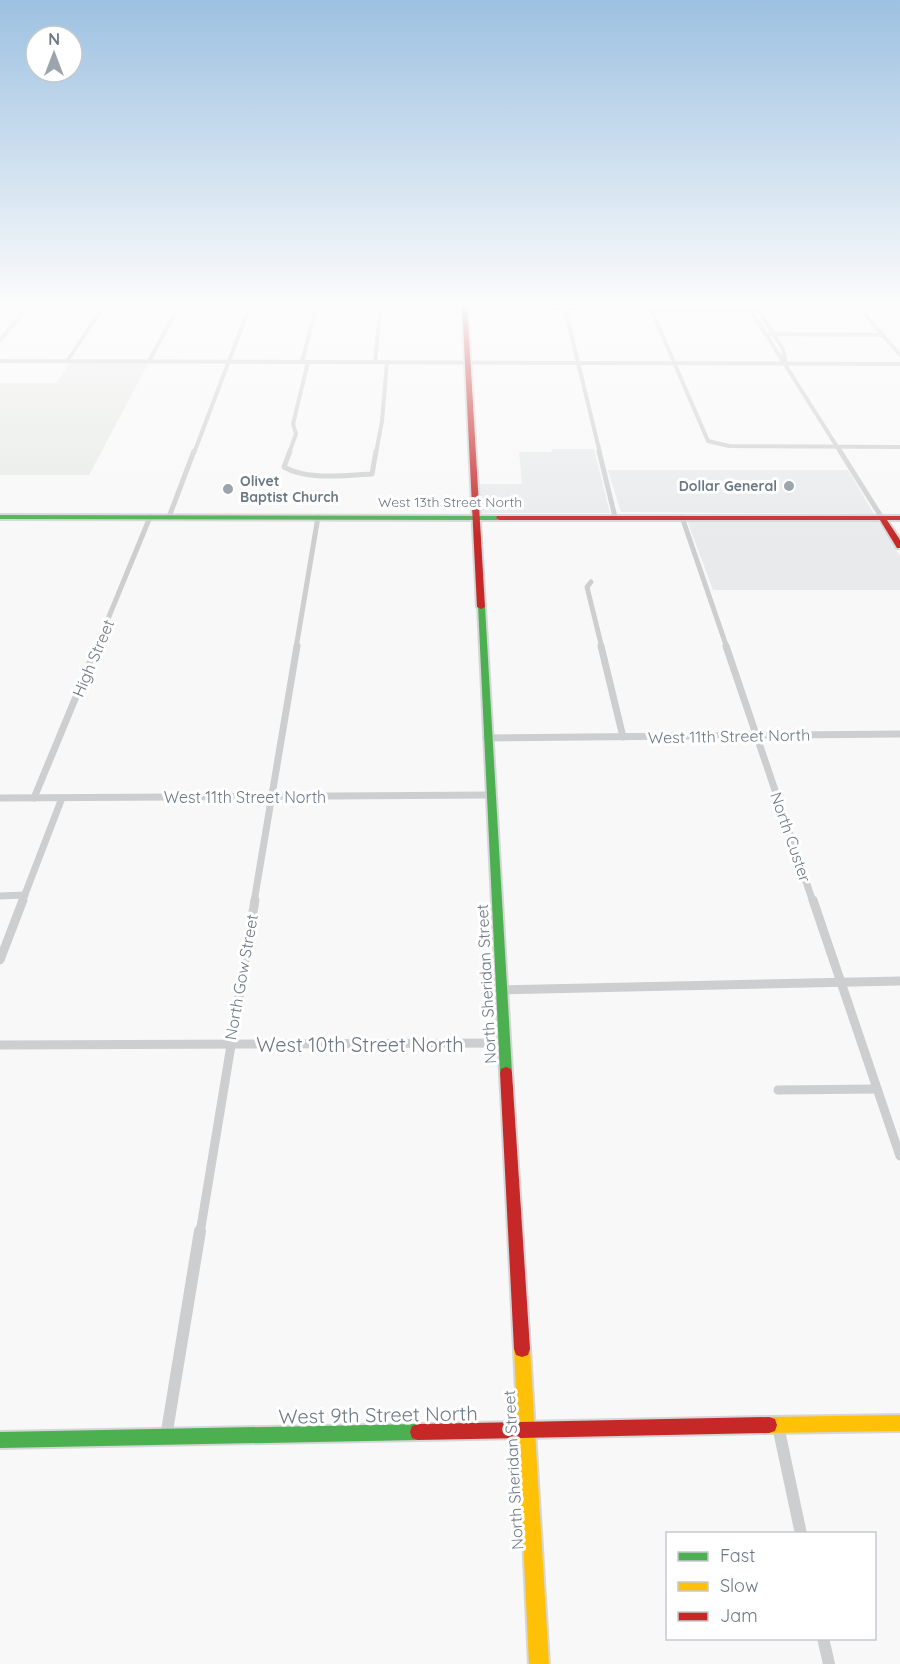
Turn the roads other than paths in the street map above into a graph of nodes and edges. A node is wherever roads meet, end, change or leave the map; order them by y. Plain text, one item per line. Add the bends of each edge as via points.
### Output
1 (221, 381) edge
2 (301, 381) edge
3 (385, 381) edge
4 (468, 381) edge
5 (582, 381) edge
6 (682, 381) edge
7 (796, 381) edge
8 (837, 447) junction
9 (900, 447) edge
10 (0, 517) edge
11 (150, 517) junction
12 (169, 517) junction
13 (318, 517) junction
14 (475, 517) junction
15 (615, 517) junction
16 (682, 517) junction
17 (882, 518) junction
18 (900, 518) edge
19 (900, 546) edge
20 (591, 582) dead end
21 (900, 734) edge
22 (757, 736) junction
23 (623, 737) junction
24 (486, 738) junction
25 (490, 795) junction
26 (271, 797) junction
27 (0, 798) edge
28 (34, 798) junction
29 (62, 798) junction
30 (25, 895) junction
31 (0, 896) edge
32 (0, 960) edge
33 (900, 981) edge
34 (841, 982) junction
35 (501, 990) junction
36 (504, 1043) junction
37 (230, 1045) junction
38 (0, 1046) edge
39 (878, 1089) junction
40 (778, 1090) dead end
41 (900, 1156) edge
42 (900, 1423) edge
43 (778, 1426) junction
44 (526, 1430) junction
45 (166, 1437) junction
46 (0, 1440) edge
47 (801, 1532) edge
48 (824, 1640) edge
49 (539, 1664) edge
50 (829, 1664) edge

1 - 12 street
2 - 3 street via 293,424 296,434 284,467 287,471 372,474
4 - 14 street, North Sheridan Street
5 - 15 street
6 - 8 street via 708,441 720,445
7 - 8 street
8 - 9 street
8 - 17 street
10 - 11 street, West 13th Street North
11 - 12 street, West 13th Street North
11 - 28 street, High Street
12 - 13 street, West 13th Street North
13 - 14 street, West 13th Street North
13 - 26 street, North Gow Street
14 - 15 street, West 13th Street North
14 - 24 street, North Sheridan Street
15 - 16 street, West 13th Street North
16 - 17 street, West 13th Street North
16 - 22 street, North Custer
17 - 18 street, West 13th Street North
17 - 19 street
20 - 23 street via 587,587
21 - 22 street, West 11th Street North
22 - 23 street, West 11th Street North
22 - 34 street, North Custer
23 - 24 street, West 11th Street North
24 - 25 street, North Sheridan Street
25 - 26 street, West 11th Street North
25 - 35 street, North Sheridan Street
26 - 29 street, West 11th Street North
26 - 37 street, North Gow Street
27 - 28 street, West 11th Street North
28 - 29 street, West 11th Street North
29 - 30 street
30 - 31 street
30 - 32 street
33 - 34 street
34 - 35 street
34 - 39 street, North Custer
35 - 36 street, North Sheridan Street
36 - 37 street, West 10th Street North
36 - 44 street, North Sheridan Street
37 - 38 street, West 10th Street North
37 - 45 street, North Gow Street
39 - 40 street
39 - 41 street, North Custer
42 - 43 street, West 9th Street North
43 - 44 street, West 9th Street North
43 - 47 street
44 - 45 street, West 9th Street North
44 - 49 street, North Sheridan Street
45 - 46 street, West 9th Street North
48 - 50 street

